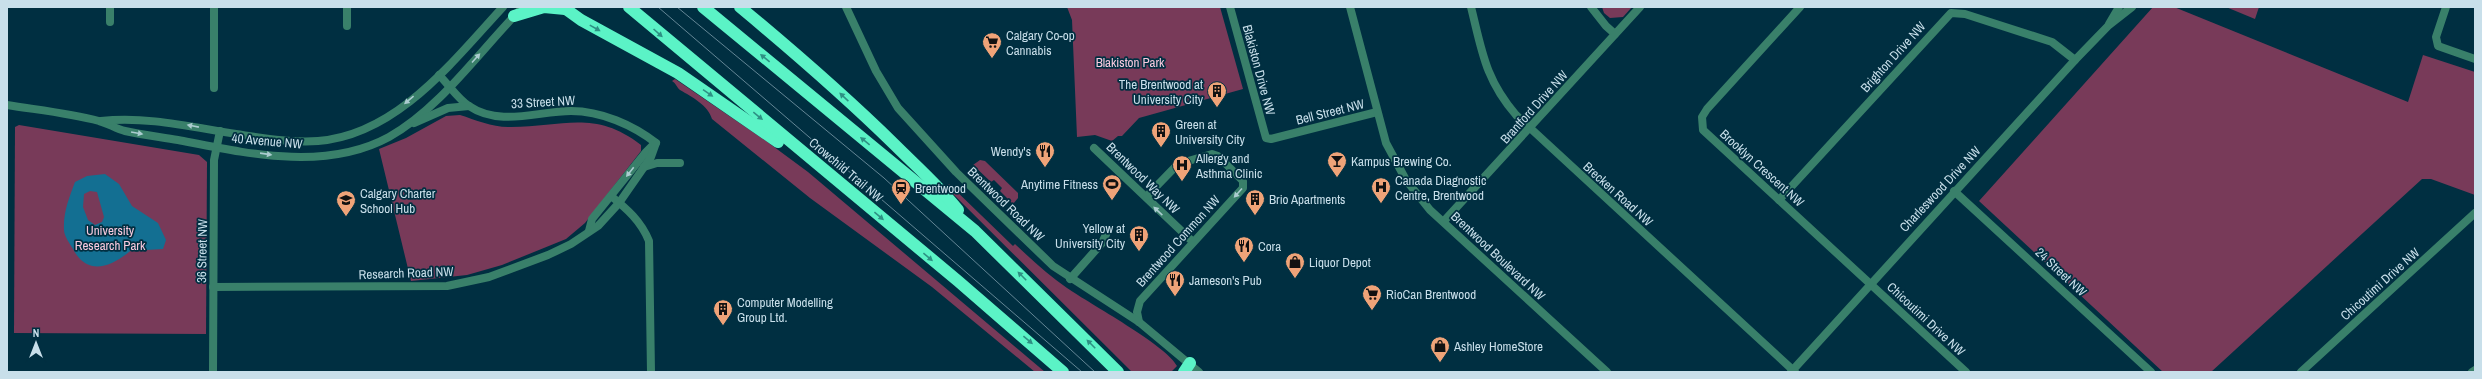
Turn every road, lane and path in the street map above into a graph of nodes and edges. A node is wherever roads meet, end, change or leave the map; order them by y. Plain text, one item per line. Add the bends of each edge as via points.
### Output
1 (110, 7) edge
2 (214, 7) edge
3 (347, 7) edge
4 (503, 7) edge
5 (523, 7) edge
6 (629, 7) edge
7 (703, 7) edge
8 (740, 7) edge
9 (846, 7) edge
10 (1230, 7) edge
11 (1350, 7) edge
12 (1471, 7) edge
13 (1592, 7) edge
14 (1640, 7) edge
15 (1800, 7) edge
16 (2119, 7) edge
17 (2132, 7) edge
18 (2446, 7) edge
19 (564, 8) edge
20 (514, 16) junction
21 (110, 22) dead end
22 (2109, 25) junction
23 (347, 26) dead end
24 (1615, 34) junction
25 (2475, 59) edge
26 (2075, 60) junction
27 (439, 75) junction
28 (450, 87) junction
29 (214, 88) dead end
30 (7, 105) edge
31 (469, 106) junction
32 (1377, 112) junction
33 (100, 121) junction
34 (406, 126) junction
35 (1530, 129) junction
36 (220, 131) junction
37 (1266, 138) joint
38 (656, 143) junction
39 (217, 148) junction
40 (797, 148) junction
41 (1094, 148) dead end
42 (680, 163) dead end
43 (644, 167) junction
44 (1954, 191) junction
45 (611, 196) junction
46 (1147, 196) junction
47 (1779, 200) junction
48 (619, 203) junction
49 (2475, 214) edge
50 (1444, 222) junction
51 (1108, 230) dead end
52 (589, 231) junction
53 (975, 231) junction
54 (1193, 242) junction
55 (1070, 279) junction
56 (1870, 284) junction
57 (213, 287) junction
58 (1139, 322) junction
59 (1187, 368) edge
60 (2475, 370) edge
61 (1793, 371) edge
62 (213, 372) edge
63 (651, 372) edge
64 (1063, 372) edge
65 (1118, 372) edge
66 (1200, 372) edge
67 (1607, 372) edge
68 (1966, 372) edge
69 (2151, 372) edge
70 (2301, 372) edge
71 (2472, 372) edge

1 - 21 street
2 - 29 street
3 - 23 street
4 - 27 street, 40 Avenue NW
5 - 20 street, 40 Avenue NW
6 -> 40 highway, Crowchild Trail NW
53 -> 7 highway
53 -> 8 highway via 945,193 879,129 815,70
9 - 55 street, Brentwood Road NW via 876,71 911,126 1019,234
10 - 37 street, Blakiston Drive NW
11 - 32 street, Brentwood Boulevard NW
12 - 35 street, Brecken Road NW via 1491,78 1499,95
13 - 24 street
14 - 24 street, Brantford Drive NW
15 - 47 street, Brooklyn Crescent NW via 1707,108 1702,121 1706,134
16 - 22 street, Charleswood Drive NW
17 - 22 street, Charleswood Drive NW
18 - 25 street via 2436,37 2438,46
19 - 20 highway via 544,7
19 -> 40 highway via 678,73 780,142
28 -> 20 street, 40 Avenue NW
22 - 26 street, Charleswood Drive NW
24 - 35 street, Brantford Drive NW
26 - 44 street, Charleswood Drive NW
26 - 47 street, Brighton Drive NW via 2052,42 1965,14 1951,13
27 - 28 street, 33 Street NW
27 -> 36 street, 40 Avenue NW via 381,120 341,137 296,141
28 - 31 street, 33 Street NW
28 - 34 street, 40 Avenue NW
30 - 33 street, 40 Avenue NW
31 - 34 street via 448,108
31 - 38 street, 33 Street NW via 494,115 509,117 558,111 588,113 641,132
32 - 37 street, Bell Street NW via 1271,139
32 - 50 street, Brentwood Boulevard NW via 1386,143 1396,164 1418,196
36 -> 33 street, 40 Avenue NW via 127,118
33 -> 39 street, 40 Avenue NW via 123,130
39 -> 34 street, 40 Avenue NW via 281,156 325,156 368,146 389,138
35 - 50 street, Brantford Drive NW
35 - 61 street, Brecken Road NW
36 - 39 street, 36 Street NW
38 - 43 street, Research Road NW via 652,156
38 -> 45 street
39 - 57 street, 36 Street NW via 214,160
40 -> 64 highway, Crowchild Trail NW
41 - 46 street, Brentwood Way NW
42 - 43 street via 657,163
43 - 48 street, Research Road NW
44 - 56 street, Charleswood Drive NW
44 - 69 street, 24 Street NW
45 - 48 street
45 - 52 street via 592,219
54 -> 46 street, Brentwood Way NW via 1150,203
46 -> 54 street, Brentwood Common NW via 1178,164 1212,154 1218,156 1242,177 1243,188
47 - 56 street, Brooklyn Crescent NW
48 - 52 street, Research Road NW via 598,226
48 - 63 street via 644,228 649,241
49 - 70 street, Chicoutimi Drive NW
50 - 67 street, Brentwood Boulevard NW
51 - 55 street via 1102,243
52 - 57 street, Research Road NW via 571,244 548,255 489,277 447,286
65 -> 53 highway
54 - 58 street, Brentwood Common NW via 1140,301 1137,312
55 - 58 street, Brentwood Road NW
56 - 61 street, Charleswood Drive NW
56 - 68 street, Chicoutimi Drive NW
57 - 62 street, 36 Street NW
58 - 59 street, Brentwood Road NW
59 - 66 street, Brentwood Road NW
60 - 71 street

